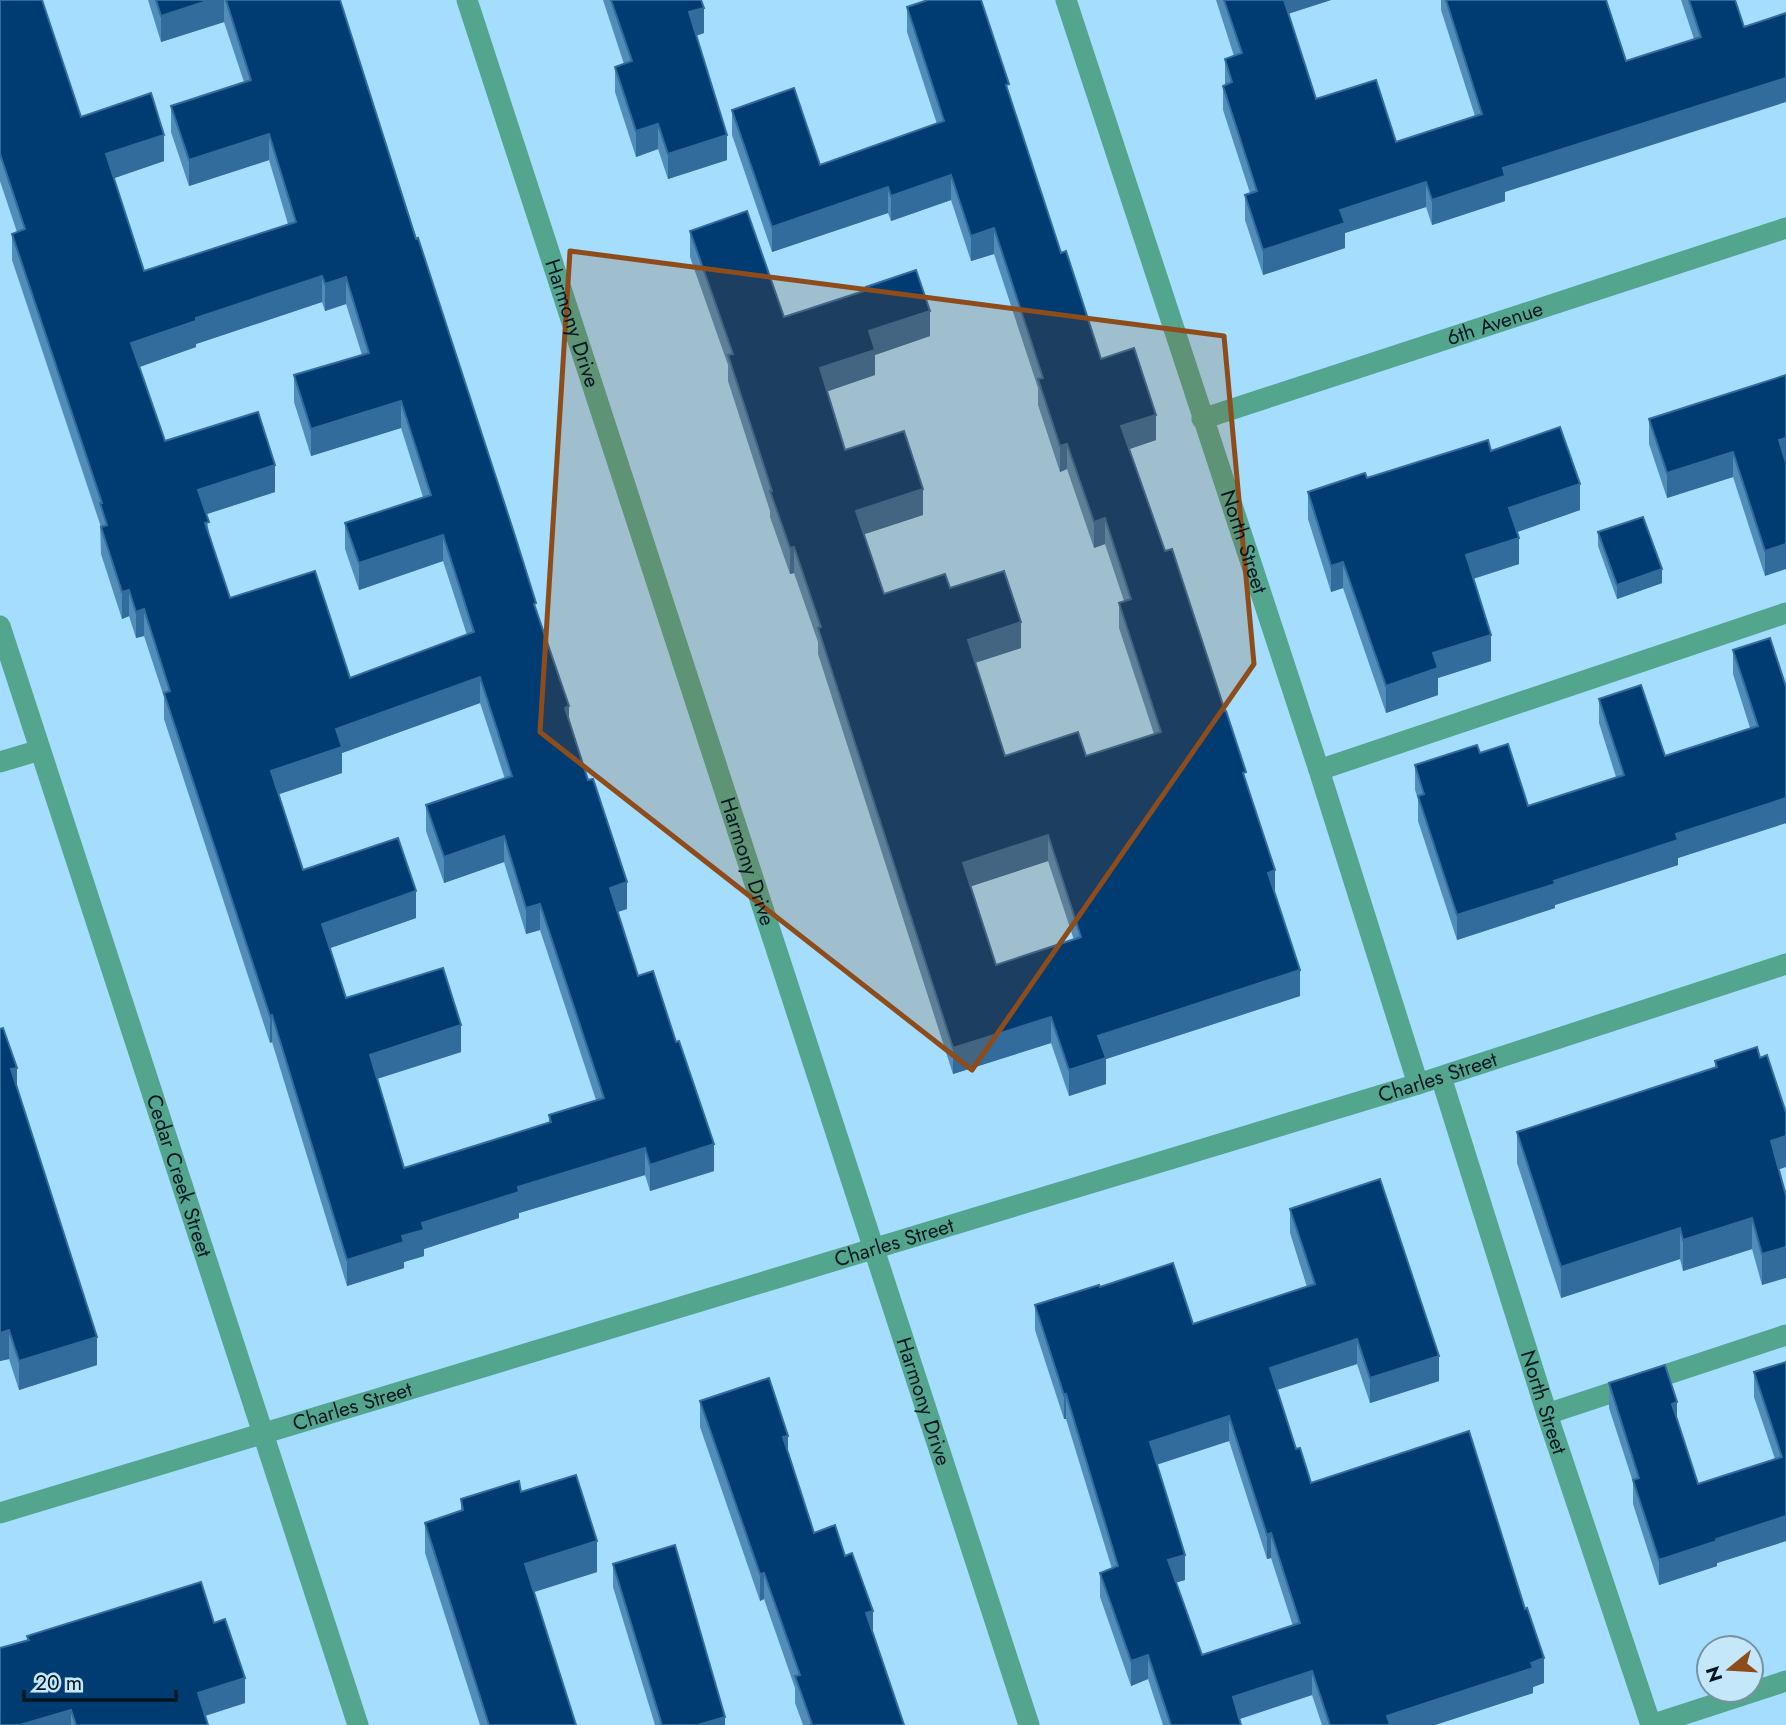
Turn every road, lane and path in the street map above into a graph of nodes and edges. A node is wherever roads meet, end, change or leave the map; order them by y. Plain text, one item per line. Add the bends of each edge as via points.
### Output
1 (467, 0) edge
2 (1066, 0) edge
3 (1786, 228) edge
4 (1202, 419) junction
5 (1786, 613) edge
6 (0, 626) edge
7 (40, 750) junction
8 (0, 762) edge
9 (1319, 770) junction
10 (1786, 964) edge
11 (1441, 1077) junction
12 (1418, 1084) junction
13 (874, 1249) junction
14 (1786, 1335) edge
15 (1547, 1414) junction
16 (263, 1433) junction
17 (0, 1513) edge
18 (1786, 1681) edge
19 (358, 1725) edge
20 (1029, 1725) edge
21 (1651, 1725) edge

1 - 13 street, Harmony Drive
2 - 4 street, North Street
3 - 4 street, 6th Avenue
4 - 9 street, North Street
5 - 9 street
6 - 7 street, Cedar Creek Street
7 - 8 street
7 - 16 street, Cedar Creek Street
9 - 12 street, North Street
10 - 11 street, Charles Street
11 - 12 street, Charles Street
11 - 15 street, North Street
12 - 13 street, Charles Street
13 - 16 street, Charles Street
13 - 20 street, Harmony Drive
14 - 15 street
15 - 21 street, North Street
16 - 17 street, Charles Street
16 - 19 street, Cedar Creek Street
18 - 21 street

